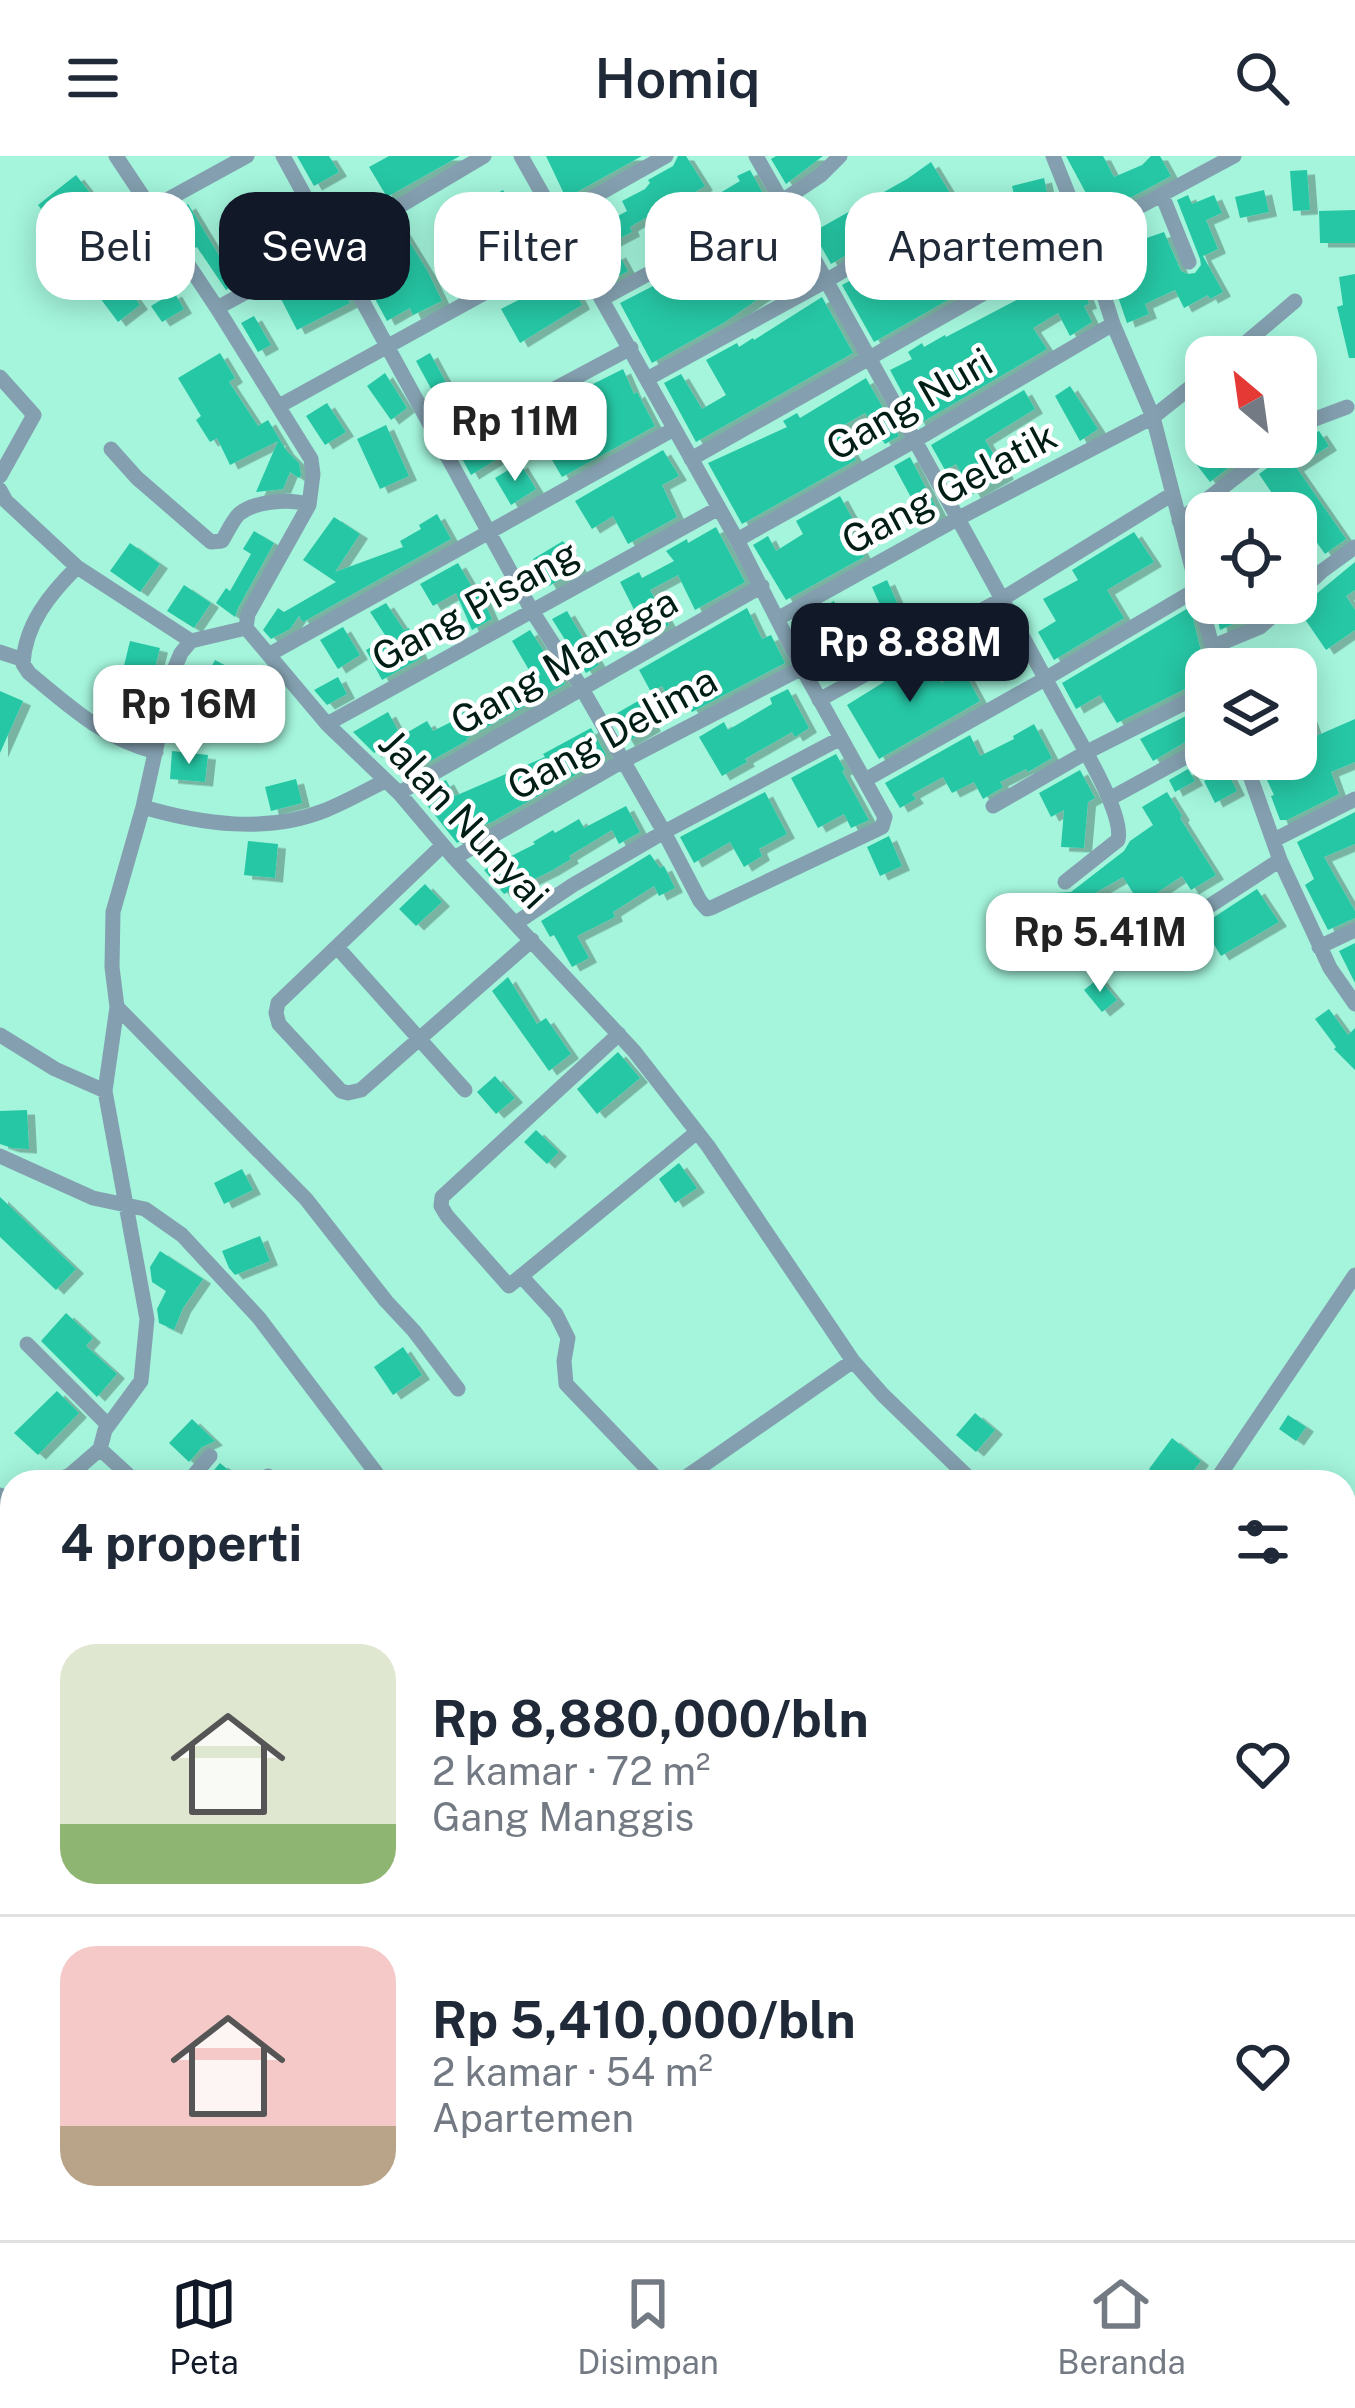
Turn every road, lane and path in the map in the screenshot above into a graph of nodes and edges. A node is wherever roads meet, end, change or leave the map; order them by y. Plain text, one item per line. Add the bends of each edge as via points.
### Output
1 (116, 156) edge
2 (247, 156) edge
3 (284, 156) edge
4 (484, 156) edge
5 (521, 156) edge
6 (666, 156) edge
7 (756, 156) edge
8 (840, 156) edge
9 (1053, 156) edge
10 (1234, 156) edge
11 (141, 192) edge
12 (181, 192) edge
13 (303, 192) edge
14 (541, 192) edge
15 (602, 192) edge
16 (777, 192) edge
17 (796, 192) edge
18 (1067, 192) edge
19 (1162, 194) junction
20 (410, 199) edge
21 (1147, 202) edge
22 (1189, 262) dead end
23 (845, 269) edge
24 (821, 271) edge
25 (195, 274) edge
26 (826, 280) junction
27 (231, 300) edge
28 (362, 300) edge
29 (473, 300) edge
30 (603, 300) edge
31 (972, 300) edge
32 (1105, 300) edge
33 (1295, 302) dead end
34 (217, 308) junction
35 (1113, 324) junction
36 (1254, 336) edge
37 (388, 347) junction
38 (631, 348) junction
39 (868, 359) junction
40 (0, 377) edge
41 (647, 379) junction
42 (1185, 392) edge
43 (279, 406) junction
44 (1347, 407) dead end
45 (1153, 417) junction
46 (1317, 418) edge
47 (674, 429) junction
48 (914, 441) junction
49 (444, 448) junction
50 (111, 449) dead end
51 (692, 459) junction
52 (1247, 468) edge
53 (0, 476) edge
54 (0, 490) edge
55 (1172, 495) junction
56 (309, 505) junction
57 (718, 508) junction
58 (956, 519) junction
59 (1179, 521) junction
60 (490, 534) junction
61 (737, 540) junction
62 (1185, 541) edge
63 (1355, 548) edge
64 (77, 567) junction
65 (1317, 576) edge
66 (762, 586) junction
67 (1185, 596) edge
68 (1002, 599) junction
69 (532, 611) junction
70 (778, 619) junction
71 (1208, 624) edge
72 (1264, 624) edge
73 (246, 628) junction
74 (191, 641) junction
75 (1214, 646) joint
76 (0, 652) edge
77 (270, 654) junction
78 (22, 659) junction
79 (802, 668) junction
80 (1045, 679) junction
81 (581, 687) junction
82 (820, 700) junction
83 (1185, 703) edge
84 (327, 724) junction
85 (841, 738) junction
86 (156, 752) junction
87 (1085, 753) junction
88 (1185, 757) edge
89 (623, 761) junction
90 (865, 780) junction
91 (1252, 780) edge
92 (385, 782) junction
93 (399, 793) junction
94 (1109, 799) junction
95 (1355, 799) edge
96 (993, 806) dead end
97 (143, 807) junction
98 (664, 832) junction
99 (1274, 840) junction
100 (449, 851) junction
101 (1280, 860) junction
102 (1065, 882) dead end
103 (516, 922) junction
104 (1355, 930) edge
105 (532, 940) junction
106 (337, 947) junction
107 (1319, 947) junction
108 (1125, 961) dead end
109 (1355, 1004) edge
110 (117, 1007) junction
111 (619, 1034) junction
112 (0, 1035) edge
113 (419, 1037) junction
114 (465, 1090) dead end
115 (106, 1091) junction
116 (698, 1132) junction
117 (0, 1156) edge
118 (124, 1203) junction
119 (1355, 1275) edge
120 (521, 1276) junction
121 (27, 1344) dead end
122 (853, 1361) junction
123 (458, 1389) dead end
124 (108, 1425) junction
125 (100, 1449) junction
126 (210, 1456) dead end
127 (76, 1470) edge
128 (123, 1470) edge
129 (198, 1470) edge
130 (374, 1470) edge
131 (648, 1470) edge
132 (697, 1470) edge
133 (961, 1470) edge
134 (1223, 1470) edge

1 - 11 street
2 - 12 street
3 - 13 street
4 - 20 street
5 - 14 street
6 - 15 street
7 - 16 street
8 - 17 street
9 - 18 street
10 - 19 street
19 - 21 street
19 - 22 street
23 - 26 street
24 - 26 street
25 - 34 street
26 - 39 street
26 - 41 street
27 - 34 street
28 - 37 street
29 - 37 street
30 - 38 street
31 - 39 street
32 - 35 street
33 - 36 street
34 - 43 street
35 - 45 street
35 - 48 street, Gang Nuri
37 - 43 street
37 - 49 street
38 - 41 street
38 - 49 street
39 - 48 street
39 - 51 street
40 - 53 street via 34,415
41 - 47 street
42 - 45 street, Gang Gelatik
43 - 56 street via 311,459
44 - 46 street
45 - 55 street
45 - 58 street, Gang Gelatik
47 - 51 street
47 - 60 street
48 - 58 street
48 - 61 street, Gang Nuri
49 - 60 street
50 - 56 street via 216,543 259,504
51 - 57 street
52 - 59 street
54 - 64 street
55 - 59 street
55 - 68 street
56 - 73 street
57 - 61 street
57 - 69 street, Gang Pisang
58 - 68 street
58 - 70 street, Gang Gelatik
59 - 62 street
60 - 69 street
60 - 77 street
61 - 66 street
63 - 65 street
64 - 74 street
64 - 78 street via 44,601
66 - 70 street
66 - 81 street, Gang Mangga
67 - 80 street
68 - 80 street
68 - 82 street
69 - 81 street
69 - 84 street, Gang Pisang
70 - 79 street
71 - 75 street
72 - 75 street
73 - 74 street
73 - 77 street, Jalan Nunyai
74 - 86 street via 176,662
76 - 78 street
77 - 84 street, Jalan Nunyai
78 - 86 street via 28,673 95,727
79 - 82 street
79 - 89 street, Gang Delima
80 - 87 street
80 - 90 street
81 - 89 street
81 - 93 street, Gang Mangga
82 - 85 street
83 - 87 street
84 - 92 street, Jalan Nunyai
85 - 90 street
85 - 98 street
86 - 97 street
87 - 94 street
87 - 96 street
88 - 94 street
89 - 98 street
89 - 100 street, Gang Delima
90 - 98 street via 885,817 882,827 711,908 703,907
91 - 99 street
92 - 93 street, Jalan Nunyai
92 - 97 street via 322,812 259,825
93 - 100 street, Jalan Nunyai
94 - 102 street via 1118,840
95 - 99 street
97 - 110 street via 113,912
98 - 103 street
99 - 101 street
100 - 103 street, Jalan Nunyai
100 - 106 street, Gang Delima
101 - 107 street
101 - 108 street
103 - 105 street, Jalan Nunyai
104 - 107 street
105 - 111 street, Jalan Nunyai
105 - 113 street
106 - 113 street
106 - 113 street, Gang Delima via 278,1003 279,1024 348,1093
107 - 109 street
110 - 115 street
110 - 123 street via 306,1199
111 - 116 street, Jalan Nunyai
111 - 120 street via 442,1197 447,1216 509,1286
112 - 115 street
113 - 114 street
115 - 118 street
116 - 120 street
116 - 122 street, Jalan Nunyai
117 - 118 street via 92,1198
118 - 124 street via 146,1348 141,1381
118 - 130 street via 182,1235 259,1318
119 - 134 street
120 - 131 street via 568,1337 566,1384
121 - 124 street
122 - 132 street
122 - 133 street, Jalan Nunyai
124 - 125 street
125 - 127 street
125 - 128 street
126 - 129 street

